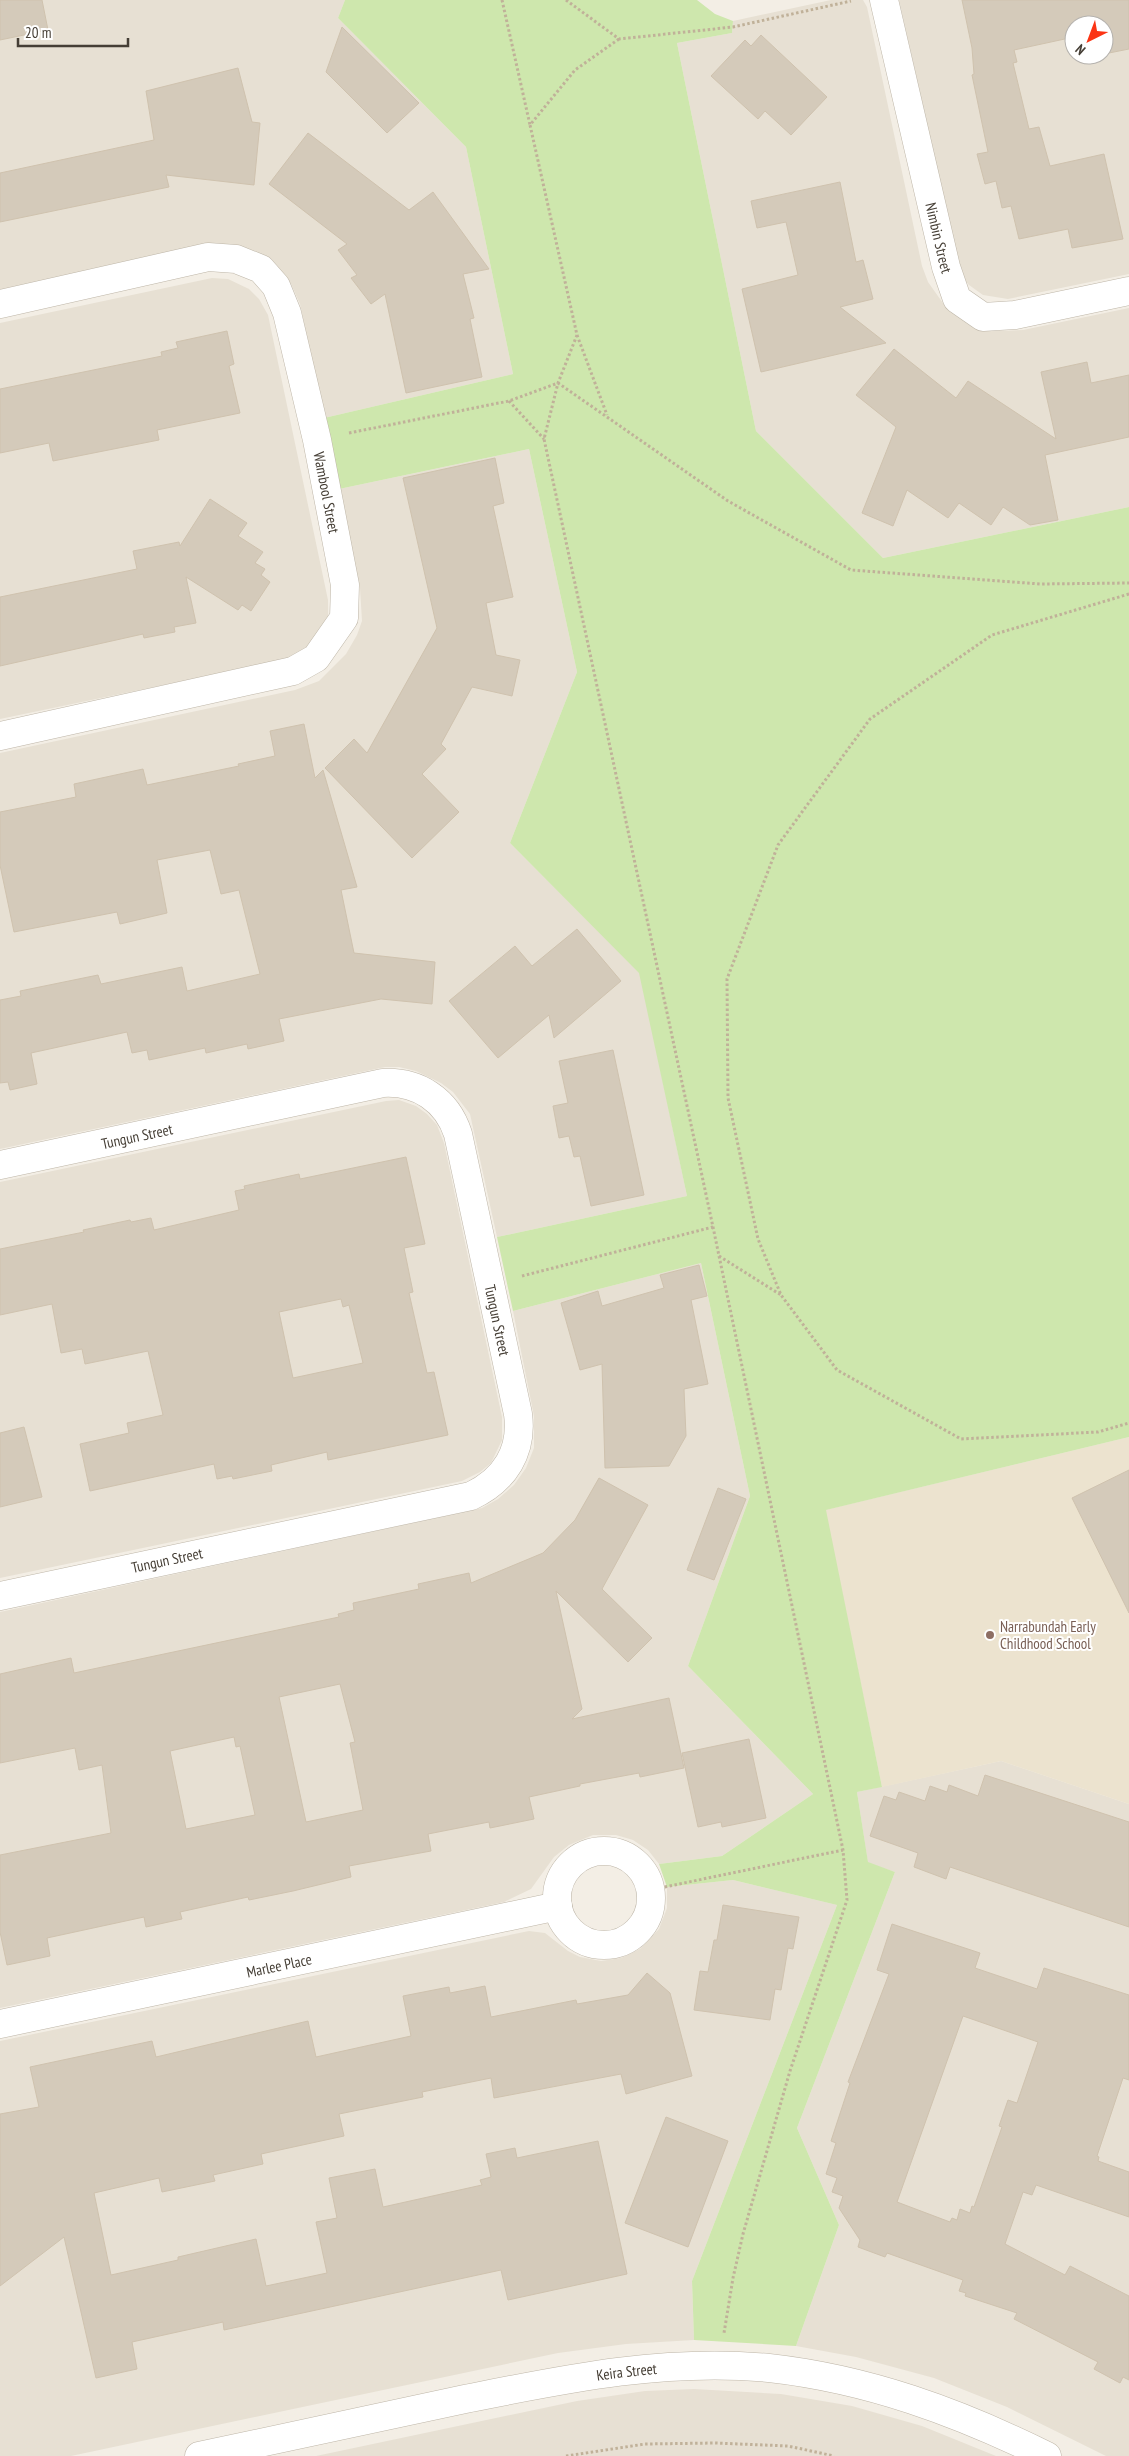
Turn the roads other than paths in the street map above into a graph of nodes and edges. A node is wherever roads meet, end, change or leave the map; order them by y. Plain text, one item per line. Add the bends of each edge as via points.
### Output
1 (884, 0) edge
2 (1129, 290) edge
3 (0, 304) edge
4 (0, 736) edge
5 (0, 1165) edge
6 (0, 1596) edge
7 (558, 1906) junction
8 (0, 2024) edge
9 (199, 2456) edge
10 (1047, 2456) edge

1 - 2 street, Nimbin Street via 946,267 957,299 983,317 1015,315
3 - 4 street, Wambool Street via 208,257 236,259 261,269 276,286 287,313 317,440 345,585 344,618 316,658 293,671
5 - 6 street, Tungun Street via 374,1085 409,1084 428,1093 455,1124 520,1433 511,1462 490,1486 472,1496
7 - 7 street via 563,1922 581,1939 596,1944 612,1944 628,1938 640,1928 650,1906 650,1890 644,1874 633,1862 620,1854 595,1852 580,1858 563,1875 558,1890
7 - 8 street, Marlee Place
9 - 10 street, Keira Street via 579,2376 644,2368 719,2366 768,2368 862,2384 952,2412

